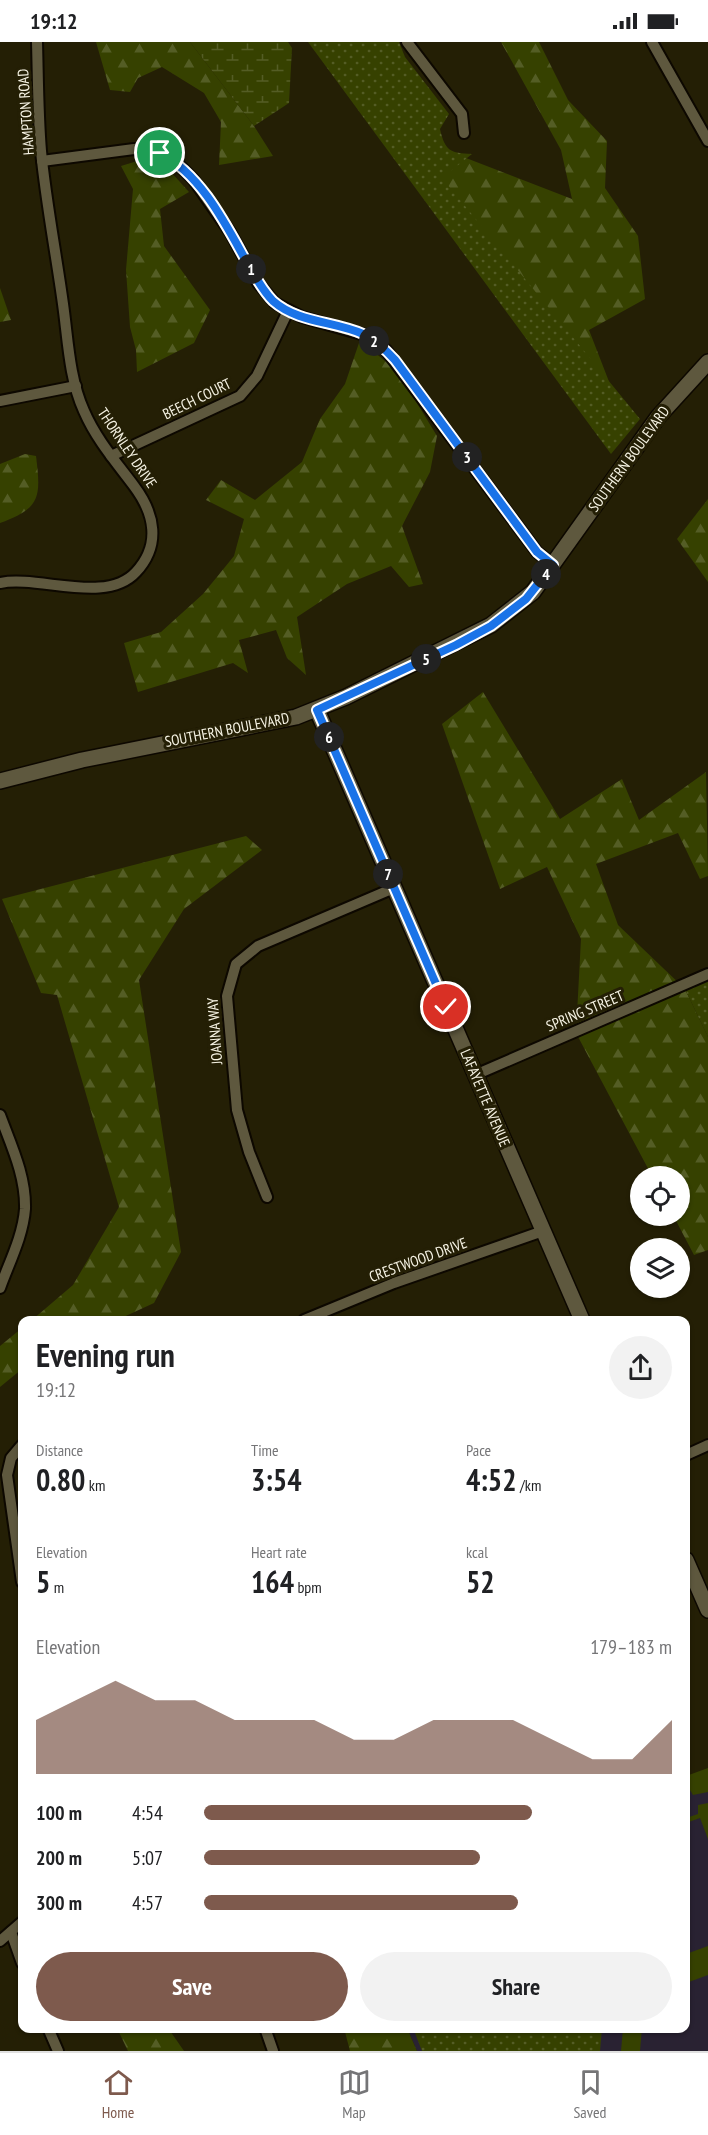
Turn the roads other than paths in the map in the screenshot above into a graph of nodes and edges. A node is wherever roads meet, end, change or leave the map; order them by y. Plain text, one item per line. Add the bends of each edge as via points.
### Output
1 (38, 42) edge
2 (407, 42) edge
3 (652, 42) edge
4 (464, 133) dead end
5 (708, 141) edge
6 (42, 161) junction
7 (288, 311) junction
8 (708, 362) edge
9 (76, 386) junction
10 (0, 402) edge
11 (111, 456) junction
12 (553, 565) junction
13 (0, 583) edge
14 (317, 710) junction
15 (0, 781) edge
16 (394, 888) junction
17 (708, 974) edge
18 (475, 1075) junction
19 (0, 1115) edge
20 (267, 1197) dead end
21 (543, 1231) junction
22 (0, 1288) edge
23 (314, 1316) edge
24 (580, 1316) edge
25 (708, 1445) edge
26 (18, 1450) edge
27 (690, 1453) edge
28 (18, 1554) edge
29 (692, 1589) edge
30 (708, 1610) edge
31 (18, 1926) edge
32 (11, 1932) junction
33 (0, 1941) edge
34 (18, 1952) edge
35 (50, 2033) edge
36 (266, 2033) edge
37 (58, 2051) edge
38 (273, 2051) edge

1 - 6 street, HAMPTON ROAD
2 - 4 street via 462,114
3 - 5 street
6 - 7 street, HAMPTON ROAD via 134,149 160,153 175,161 193,179 230,232 258,283 275,303
6 - 9 street, THORNLEY DRIVE
7 - 11 street, BEECH COURT via 256,376 240,396
7 - 12 street, HAMPTON ROAD via 359,333 386,350 537,552
8 - 12 main road, SOUTHERN BOULEVARD via 658,417
9 - 10 street
9 - 11 street, THORNLEY DRIVE via 90,424
11 - 13 street, THORNLEY DRIVE via 143,498 152,519 149,554 135,573 105,587 13,580
12 - 14 main road, SOUTHERN BOULEVARD via 526,599 491,626
14 - 15 main road, SOUTHERN BOULEVARD via 278,722 137,748
14 - 16 main road, LAFAYETTE AVENUE
16 - 18 main road, LAFAYETTE AVENUE
16 - 20 street, JOANNA WAY via 258,946 236,964 227,996 237,1110
17 - 18 street, SPRING STREET
18 - 21 main road, LAFAYETTE AVENUE
19 - 22 street via 23,1180 25,1209 20,1235
21 - 23 street, CRESTWOOD DRIVE via 394,1283
21 - 24 main road, LAFAYETTE AVENUE
25 - 27 street
26 - 28 street via 11,1458 7,1476
29 - 30 main road
31 - 32 street
32 - 33 street
32 - 34 street
35 - 37 street
36 - 38 street

